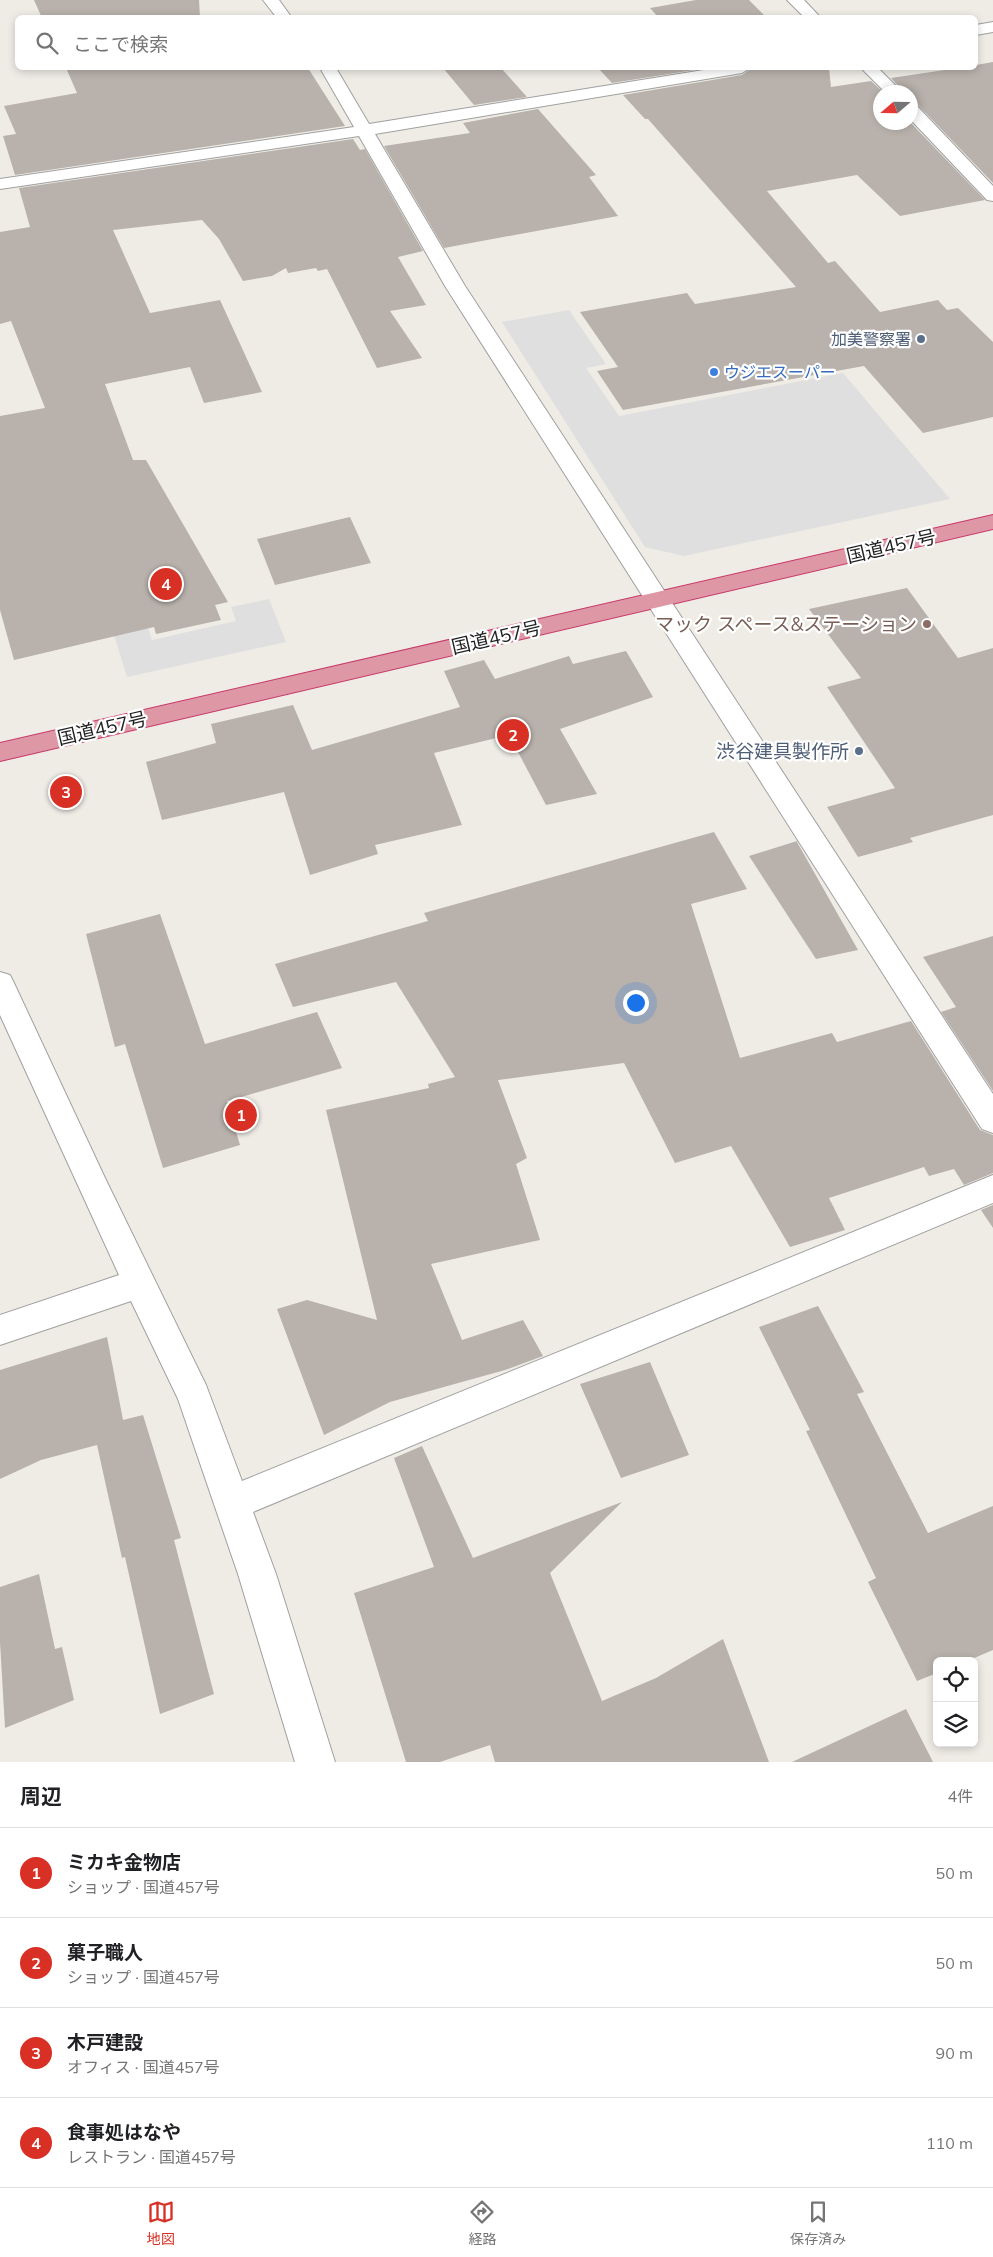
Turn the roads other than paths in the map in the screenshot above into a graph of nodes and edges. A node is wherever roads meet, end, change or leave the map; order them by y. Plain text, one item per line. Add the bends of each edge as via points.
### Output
1 (271, 0) edge
2 (794, 0) edge
3 (283, 15) edge
4 (811, 15) edge
5 (993, 27) edge
6 (978, 30) edge
7 (329, 70) edge
8 (730, 70) edge
9 (871, 70) edge
10 (887, 85) edge
11 (918, 118) edge
12 (366, 130) junction
13 (0, 184) edge
14 (993, 196) edge
15 (993, 522) edge
16 (656, 600) junction
17 (0, 752) edge
18 (0, 983) edge
19 (993, 1120) edge
20 (993, 1189) edge
21 (140, 1283) junction
22 (0, 1330) edge
23 (232, 1503) junction
24 (315, 1762) edge

1 - 3 street
2 - 4 street
5 - 6 street
7 - 12 street
8 - 12 street
9 - 10 street
11 - 14 street
12 - 13 street
12 - 16 street via 455,286
15 - 16 highway, 国道457号
16 - 17 highway, 国道457号
16 - 19 street
18 - 21 street
20 - 23 street
21 - 22 street
21 - 23 street via 194,1396
23 - 24 street

